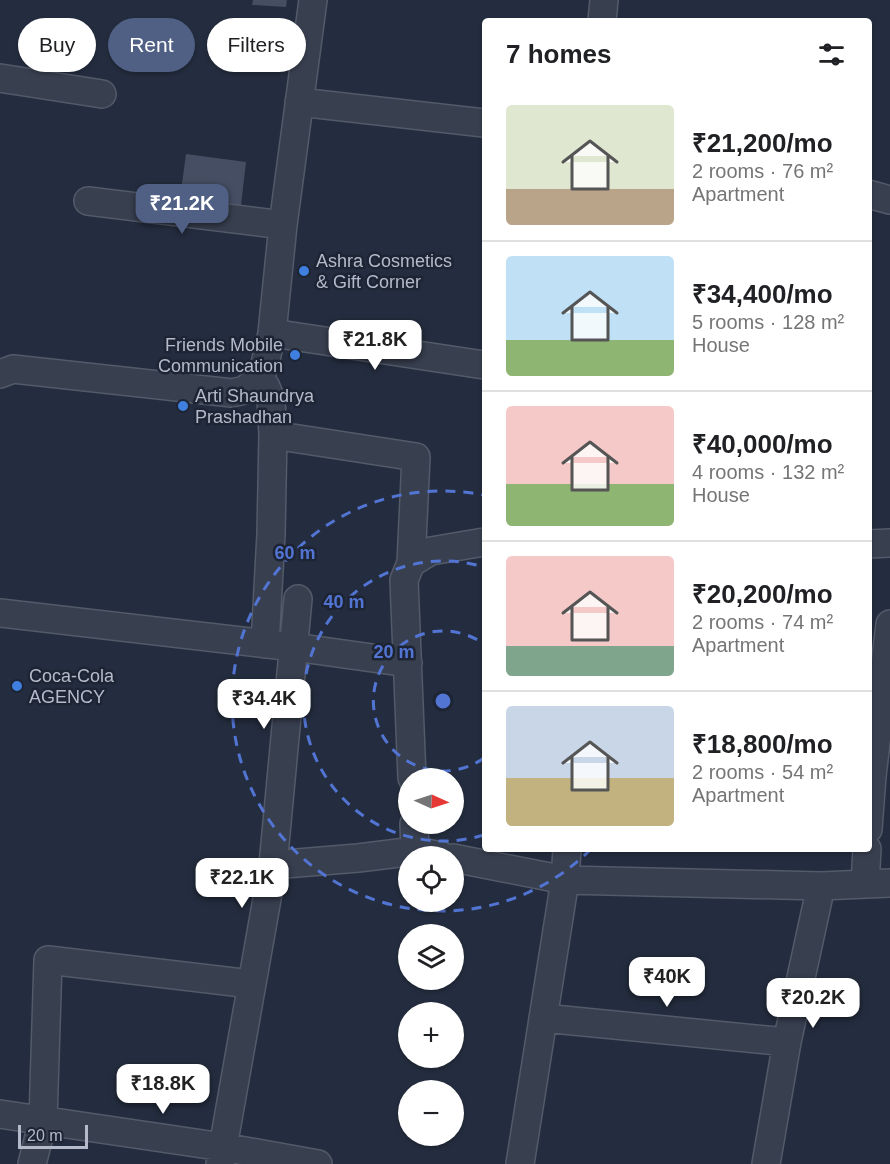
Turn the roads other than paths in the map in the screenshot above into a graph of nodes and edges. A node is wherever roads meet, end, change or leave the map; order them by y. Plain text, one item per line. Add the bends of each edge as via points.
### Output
1 (313, 0) edge
2 (604, 0) edge
3 (602, 18) edge
4 (0, 78) edge
5 (102, 94) dead end
6 (299, 102) junction
7 (482, 123) edge
8 (872, 195) edge
9 (890, 200) edge
10 (88, 201) dead end
11 (283, 225) junction
12 (272, 333) junction
13 (482, 365) edge
14 (0, 374) edge
15 (259, 376) junction
16 (273, 435) junction
17 (482, 542) edge
18 (890, 543) edge
19 (872, 544) edge
20 (411, 563) junction
21 (298, 599) dead end
22 (0, 613) edge
23 (890, 624) edge
24 (265, 644) junction
25 (294, 647) junction
26 (408, 663) junction
27 (875, 678) edge
28 (872, 736) edge
29 (412, 768) edge
30 (567, 852) edge
31 (868, 852) edge
32 (398, 853) edge
33 (464, 860) edge
34 (273, 865) junction
35 (565, 880) junction
36 (878, 883) edge
37 (821, 886) junction
38 (251, 984) junction
39 (543, 1018) junction
40 (787, 1042) junction
41 (0, 1114) edge
42 (43, 1121) junction
43 (221, 1155) edge
44 (32, 1164) edge
45 (318, 1164) edge
46 (520, 1164) edge
47 (766, 1164) edge

1 - 6 street
2 - 3 street
4 - 5 street
6 - 7 street
6 - 11 street
8 - 9 street
10 - 11 street
11 - 12 street
12 - 13 street
12 - 15 street
14 - 15 street via 13,369 232,393 245,390
15 - 16 street via 271,400
16 - 20 street via 416,457
16 - 24 street
17 - 20 street via 431,551
18 - 19 street
20 - 26 street via 405,580
21 - 25 street
22 - 24 street
23 - 27 street
24 - 25 street
25 - 26 street
25 - 34 street
26 - 29 street
27 - 28 street
30 - 35 street
31 - 36 street
32 - 34 street
33 - 35 street
34 - 38 street
35 - 37 street
35 - 39 street
36 - 37 street
37 - 40 street
38 - 42 street via 48,960
38 - 43 street
39 - 40 street
39 - 46 street
40 - 47 street
41 - 42 street
42 - 43 street
42 - 44 street
43 - 45 street

